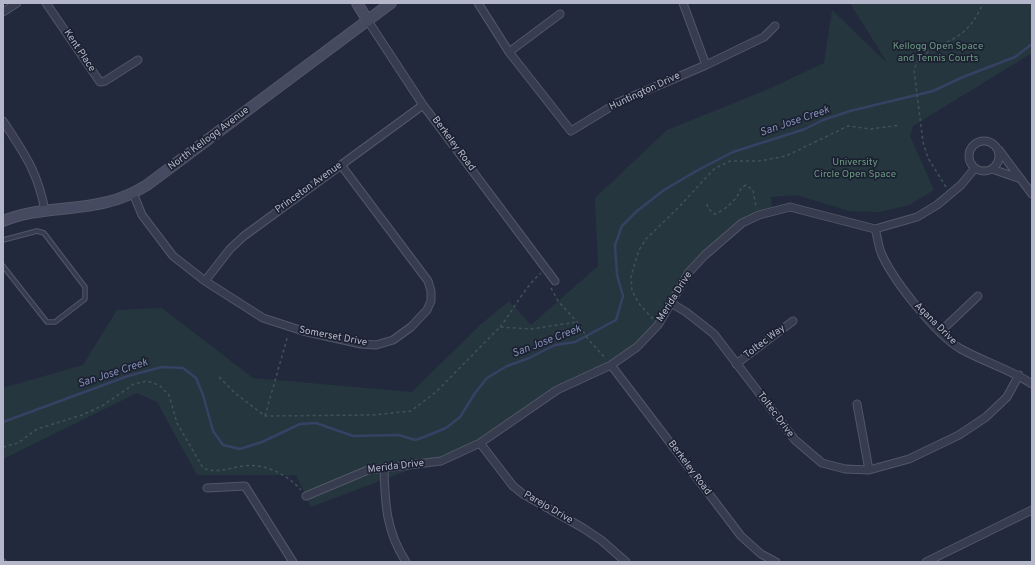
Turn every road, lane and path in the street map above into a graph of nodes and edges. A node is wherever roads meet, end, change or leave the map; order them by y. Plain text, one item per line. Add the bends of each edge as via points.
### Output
1 (17, 3) edge
2 (46, 3) edge
3 (357, 3) edge
4 (391, 3) edge
5 (478, 3) edge
6 (683, 3) edge
7 (983, 3) edge
8 (3, 12) edge
9 (560, 14) dead end
10 (368, 20) junction
11 (775, 26) dead end
12 (509, 52) junction
13 (138, 60) dead end
14 (706, 65) junction
15 (423, 105) junction
16 (3, 121) edge
17 (900, 125) dead end
18 (997, 148) junction
19 (341, 165) junction
20 (976, 168) junction
21 (992, 168) junction
22 (1022, 180) junction
23 (133, 193) junction
24 (950, 194) junction
25 (1032, 194) edge
26 (707, 204) dead end
27 (45, 211) junction
28 (759, 215) junction
29 (3, 221) edge
30 (875, 229) junction
31 (3, 240) edge
32 (3, 266) edge
33 (546, 268) junction
34 (206, 282) junction
35 (555, 282) joint
36 (978, 296) dead end
37 (671, 303) junction
38 (793, 321) dead end
39 (577, 322) junction
40 (658, 325) junction
41 (290, 327) junction
42 (500, 327) junction
43 (940, 332) junction
44 (736, 364) junction
45 (611, 365) junction
46 (1019, 375) junction
47 (219, 377) dead end
48 (1032, 384) edge
49 (856, 404) dead end
50 (265, 416) junction
51 (480, 443) junction
52 (3, 447) edge
53 (384, 468) junction
54 (869, 470) junction
55 (207, 488) dead end
56 (306, 496) joint
57 (1032, 510) edge
58 (294, 562) edge
59 (406, 562) edge
60 (626, 562) edge
61 (776, 562) edge
62 (926, 562) edge

1 - 8 street
2 - 13 street, Kent Place via 100,82 106,81
3 - 10 street, Berkeley Road
4 - 10 street, North Kellogg Avenue
5 - 12 street, Huntington Drive
6 - 14 street
7 - 24 path via 975,19 961,34 919,58 914,70 922,136 928,158
9 - 12 street
10 - 15 street, Berkeley Road
10 - 23 street, North Kellogg Avenue
11 - 14 street, Huntington Drive via 764,36
12 - 14 street, Huntington Drive via 571,132 617,103
15 - 19 street, Princeton Avenue
15 - 33 street, Berkeley Road
16 - 27 street via 32,166 41,189
17 - 40 path via 871,129 848,126 786,156 760,161 730,161 714,169 646,239 639,250 631,276 632,291 640,305
18 - 20 street via 986,140 975,144 970,150 969,157
18 - 21 street via 998,162
18 - 22 street
19 - 34 street, Princeton Avenue via 244,236 230,249
19 - 41 street, Somerset Drive via 428,281 431,301 425,313 411,327 393,340 376,344 361,344
20 - 21 street via 984,171
20 - 24 street
21 - 22 street
22 - 25 street
23 - 27 street, North Kellogg Avenue via 105,203
23 - 34 street, Somerset Drive via 142,215 173,256
24 - 30 street via 917,217
26 - 28 path via 711,213 720,212 746,185 754,193
27 - 29 street, North Kellogg Avenue via 26,213
28 - 30 street, Merida Drive via 790,207
28 - 37 street, Merida Drive via 742,223 705,255 689,272
30 - 43 street, Agana Drive via 882,256 906,292
31 - 32 lane via 37,230 44,233 85,287 85,298 55,322 47,322
33 - 35 street, Berkeley Road
33 - 42 path via 529,284
34 - 41 street, Somerset Drive via 263,318
35 - 39 path via 551,288 558,301
36 - 43 street
37 - 40 street, Merida Drive
37 - 44 street, Toltec Drive via 714,334
38 - 44 street, Toltec Way
39 - 42 path via 531,329
39 - 45 path
40 - 45 street, Merida Drive via 637,347
41 - 50 path
42 - 50 path via 436,392 411,411 373,415
43 - 46 street, Agana Drive via 977,358
44 - 54 street, Toltec Drive via 795,440 822,463 845,469
45 - 51 street, Merida Drive via 557,390
45 - 61 street, Berkeley Road via 741,536
46 - 48 street, Agana Drive
46 - 54 street, Toltec Drive via 1007,397 986,417 909,459
47 - 50 path
49 - 54 street
51 - 53 street, Merida Drive via 441,461
51 - 60 street, Parejo Drive via 518,490 601,540
52 - 56 path via 18,443 37,429 102,406 134,384 147,381 159,385 169,395 177,423 204,468 221,471 243,466 259,466 276,471 297,485
53 - 56 street, Merida Drive via 350,476
53 - 59 street via 385,503 389,526 394,543
55 - 58 street via 245,486
57 - 62 street

